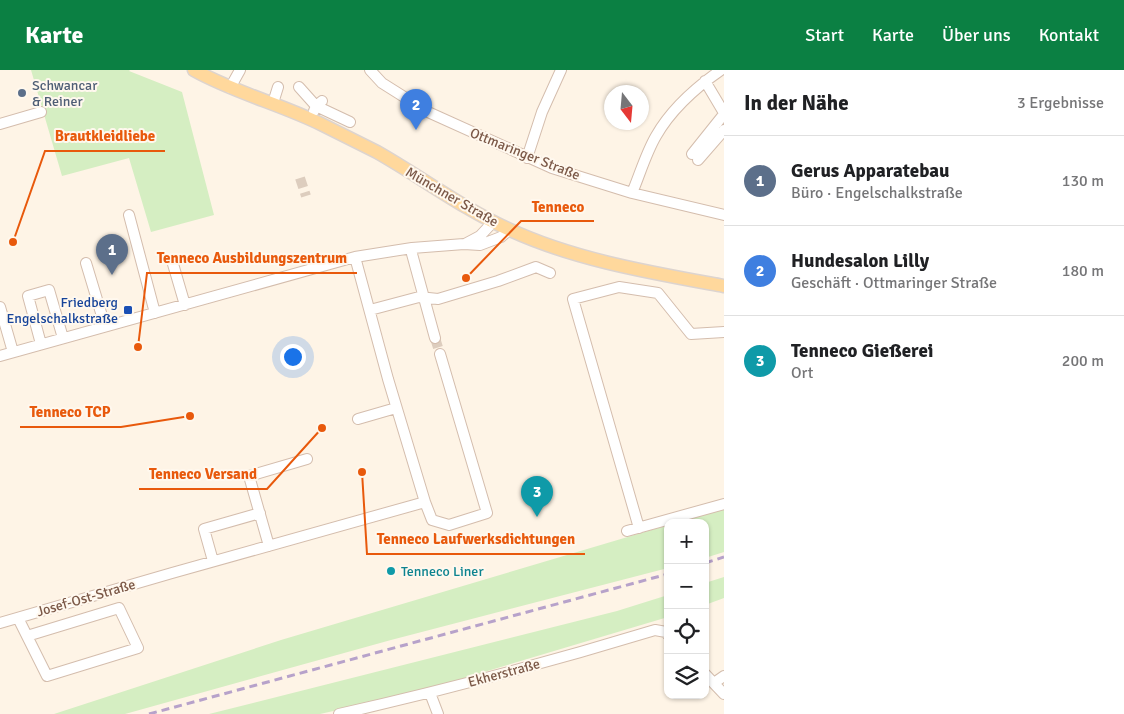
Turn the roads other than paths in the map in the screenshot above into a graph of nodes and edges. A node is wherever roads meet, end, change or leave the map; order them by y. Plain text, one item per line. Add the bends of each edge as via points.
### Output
1 (194, 70) edge
2 (240, 70) edge
3 (370, 70) edge
4 (561, 70) edge
5 (721, 70) edge
6 (705, 81) junction
7 (278, 87) dead end
8 (299, 87) dead end
9 (230, 88) junction
10 (273, 103) junction
11 (319, 103) junction
12 (41, 112) dead end
13 (724, 114) edge
14 (310, 118) junction
15 (350, 122) dead end
16 (0, 124) edge
17 (724, 130) edge
18 (527, 158) junction
19 (632, 193) junction
20 (129, 215) dead end
21 (724, 215) edge
22 (493, 222) junction
23 (509, 230) junction
24 (464, 244) junction
25 (412, 248) junction
26 (355, 257) junction
27 (86, 263) dead end
28 (173, 264) dead end
29 (550, 273) dead end
30 (724, 286) edge
31 (424, 298) junction
32 (184, 304) junction
33 (0, 308) edge
34 (370, 310) junction
35 (155, 312) junction
36 (105, 326) junction
37 (724, 332) edge
38 (63, 338) junction
39 (435, 338) tunnel mouth
40 (42, 344) junction
41 (13, 352) junction
42 (440, 354) tunnel mouth
43 (0, 356) edge
44 (396, 408) junction
45 (358, 419) dead end
46 (307, 459) dead end
47 (425, 502) junction
48 (724, 504) edge
49 (260, 513) junction
50 (639, 528) junction
51 (627, 531) dead end
52 (269, 546) junction
53 (213, 561) junction
54 (18, 618) junction
55 (0, 623) edge
56 (664, 632) edge
57 (27, 636) junction
58 (724, 676) edge
59 (709, 678) edge
60 (714, 683) junction
61 (430, 693) junction
62 (724, 694) edge
63 (339, 714) edge
64 (438, 714) edge

1 - 9 main road, Münchner Straße
2 - 9 street
3 - 18 street, Ottmaringer Straße via 382,83 428,112
4 - 18 street via 542,112
5 - 6 street
6 - 13 street
6 - 19 street via 674,109 656,136
7 - 10 street
8 - 11 street
9 - 10 main road, Münchner Straße
10 - 14 main road, Münchner Straße
11 - 14 street
11 - 15 street
12 - 16 street
13 - 17 street via 695,157
14 - 22 main road, Münchner Straße via 377,152
18 - 19 street, Ottmaringer Straße
19 - 21 street, Ottmaringer Straße
20 - 35 street
22 - 23 main road, Münchner Straße
22 - 24 street via 480,236
23 - 24 street via 490,242
23 - 30 main road, Münchner Straße via 550,246 601,260
24 - 25 street
25 - 26 street
25 - 31 street
26 - 32 street
26 - 34 street
27 - 36 street
28 - 32 street
29 - 31 street via 536,267 438,298
31 - 34 street
31 - 39 street
32 - 35 street
33 - 41 street
34 - 44 street
35 - 36 street
36 - 38 street
37 - 50 street via 691,334 658,293 619,286 573,299
38 - 40 street
38 - 40 street via 49,290 28,296
40 - 41 street
41 - 43 street
42 - 47 street via 487,513 448,525 432,520
44 - 45 street
44 - 47 street
46 - 49 street via 249,476
47 - 52 street, Josef-Ost-Straße
48 - 50 street
49 - 52 street
49 - 53 street via 204,529
50 - 51 street
52 - 53 street, Josef-Ost-Straße
53 - 54 street, Josef-Ost-Straße
54 - 55 street, Josef-Ost-Straße
54 - 57 street
56 - 61 street, Ekherstraße via 654,630
57 - 57 street via 47,676 138,648 119,608
58 - 60 street
59 - 60 street
60 - 62 street
61 - 63 street, Ekherstraße
61 - 64 street

